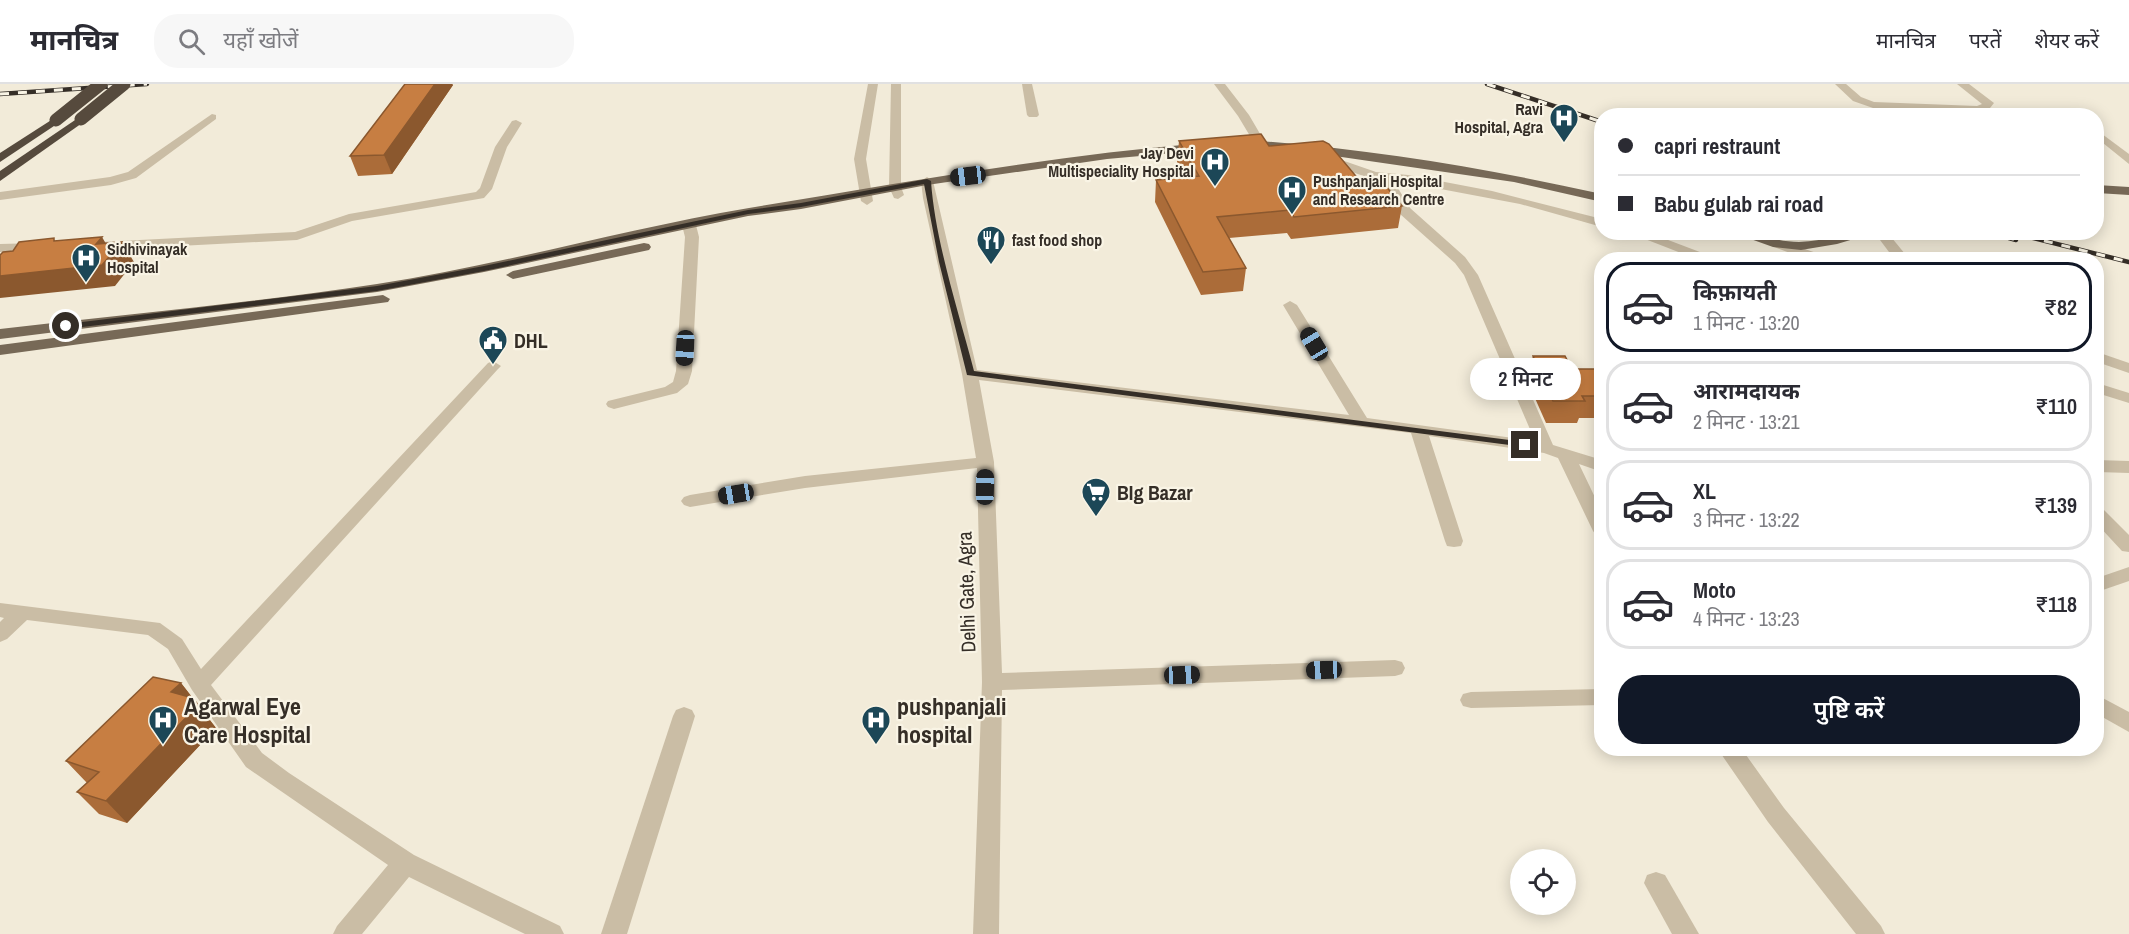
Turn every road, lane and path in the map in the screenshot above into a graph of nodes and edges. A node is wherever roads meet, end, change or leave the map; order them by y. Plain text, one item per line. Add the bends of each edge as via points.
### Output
1 (101, 84) edge
2 (124, 84) edge
3 (873, 84) edge
4 (896, 84) edge
5 (1027, 84) edge
6 (1219, 84) edge
7 (1840, 84) edge
8 (1962, 84) edge
9 (1880, 108) edge
10 (1981, 108) edge
11 (1034, 115) dead end
12 (212, 117) dead end
13 (516, 123) dead end
14 (2104, 139) edge
15 (1260, 144) junction
16 (1234, 145) edge
17 (1212, 146) edge
18 (1307, 148) junction
19 (0, 159) edge
20 (2129, 160) edge
21 (1367, 172) junction
22 (0, 177) edge
23 (928, 185) junction
24 (2104, 189) edge
25 (896, 191) junction
26 (2129, 191) edge
27 (0, 196) edge
28 (1594, 196) edge
29 (866, 197) junction
30 (1594, 220) edge
31 (691, 231) junction
32 (1655, 240) edge
33 (1765, 240) edge
34 (1837, 240) edge
35 (1887, 240) edge
36 (1779, 244) junction
37 (83, 246) edge
38 (47, 247) edge
39 (0, 248) edge
40 (1691, 252) edge
41 (1801, 252) edge
42 (1896, 252) edge
43 (581, 254) junction
44 (1290, 305) dead end
45 (221, 309) junction
46 (213, 324) junction
47 (0, 334) edge
48 (0, 350) edge
49 (2104, 359) edge
50 (493, 366) dead end
51 (2129, 368) edge
52 (970, 374) junction
53 (2104, 390) edge
54 (2129, 398) edge
55 (614, 404) dead end
56 (1361, 422) junction
57 (1418, 429) junction
58 (1546, 448) junction
59 (1565, 454) junction
60 (985, 462) junction
61 (1594, 463) edge
62 (2104, 466) edge
63 (2129, 467) edge
64 (690, 501) dead end
65 (1594, 514) edge
66 (2104, 520) edge
67 (1454, 541) dead end
68 (2129, 546) edge
69 (2129, 574) edge
70 (2104, 583) edge
71 (0, 610) edge
72 (23, 612) junction
73 (0, 634) edge
74 (1395, 668) dead end
75 (992, 682) junction
76 (199, 684) junction
77 (1594, 697) edge
78 (1471, 699) dead end
79 (2104, 707) edge
80 (684, 716) dead end
81 (2129, 723) edge
82 (1734, 756) edge
83 (405, 863) junction
84 (1656, 883) dead end
85 (346, 934) edge
86 (551, 934) edge
87 (614, 934) edge
88 (986, 934) edge
89 (1686, 934) edge
90 (1872, 934) edge

1 - 19 highway, bridge
2 - 22 highway, bridge
3 - 29 street via 860,159
4 - 25 street
5 - 11 street
6 - 15 street
7 - 9 street via 1863,102
8 - 10 street via 1988,103
12 - 27 street via 132,175
13 - 37 street via 480,195 349,218 297,236
14 - 20 street
15 - 16 main road
15 - 18 main road
17 - 23 main road via 1107,155
18 - 21 street via 1336,164
18 - 28 main road via 1514,178
21 - 30 street via 1467,188
21 - 58 street via 1392,185 1404,211 1460,260 1471,275
23 - 25 main road
23 - 52 street, Delhi Gate, Agra
24 - 26 main road
25 - 29 main road
29 - 31 main road via 748,212
31 - 43 main road
31 - 55 street via 684,371 680,384 671,390
32 - 40 street
33 - 36 main road
34 - 36 main road via 1815,245
35 - 42 street
36 - 41 street
38 - 39 street
43 - 45 main road
43 - 46 main road via 346,306
44 - 56 street
45 - 46 main road
45 - 47 main road
46 - 48 main road
49 - 51 street
50 - 76 street
52 - 56 street
52 - 60 street, Delhi Gate, Agra
53 - 54 street
56 - 57 street
57 - 58 street
57 - 67 street
58 - 59 street
59 - 61 street
59 - 65 street
60 - 64 street via 805,482
60 - 75 street, Delhi Gate, Agra
62 - 63 street
66 - 68 street
69 - 70 street
71 - 72 street
72 - 73 street
72 - 76 street via 153,628 175,644
74 - 75 street
75 - 88 street, Delhi Gate, Agra
76 - 83 street via 254,759
77 - 78 street
79 - 81 street
80 - 87 street
82 - 90 street
83 - 85 street
83 - 86 street
84 - 89 street

